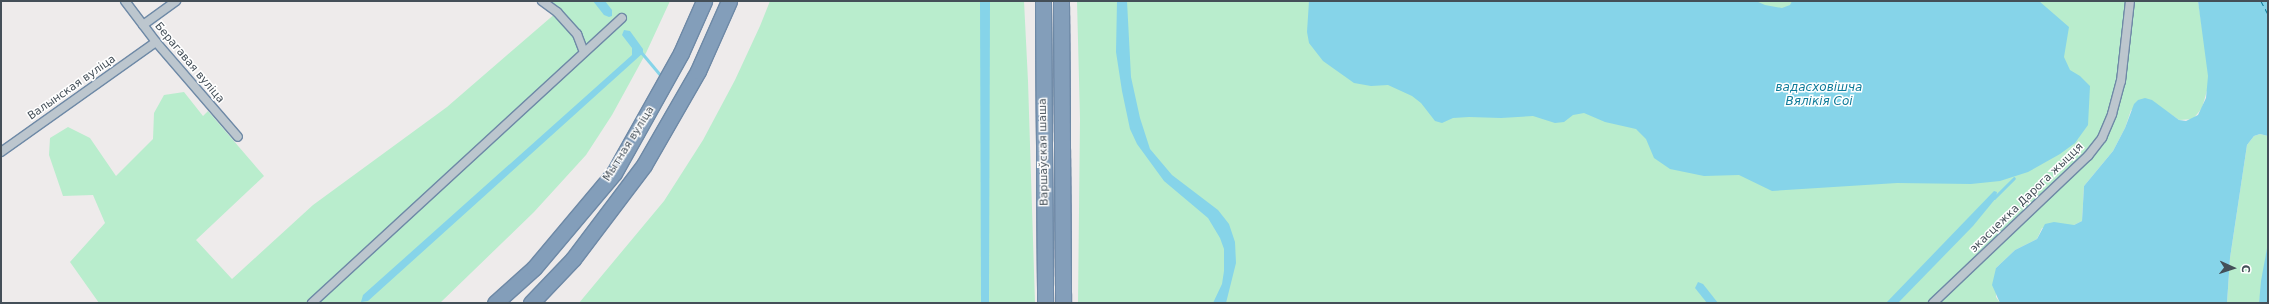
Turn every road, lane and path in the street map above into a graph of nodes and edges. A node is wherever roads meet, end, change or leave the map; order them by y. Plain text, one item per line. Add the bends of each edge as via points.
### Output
1 (125, 1) edge
2 (176, 1) edge
3 (542, 1) edge
4 (704, 1) edge
5 (729, 1) edge
6 (1042, 1) edge
7 (1061, 1) edge
8 (2130, 1) edge
9 (622, 18) dead end
10 (143, 24) junction
11 (156, 42) junction
12 (584, 52) junction
13 (238, 137) dead end
14 (1, 152) edge
15 (312, 303) edge
16 (495, 303) edge
17 (531, 303) edge
18 (1045, 303) edge
19 (1063, 303) edge
20 (1933, 303) edge

1 - 10 street, Берагавая вуліца
2 - 10 street
3 - 12 street via 557,12 577,34
4 - 16 highway, Мытная вуліца via 681,53 614,173 534,268
5 - 17 highway, Мытная вуліца via 698,71 644,165 573,259
6 - 18 highway, Варшаўская шаша
7 - 19 highway, Варшаўская шаша
8 - 20 street, экасцежка Дарога жыцця via 2121,81 2102,138 2088,156
9 - 12 street
10 - 11 street, Берагавая вуліца
11 - 13 street, Берагавая вуліца
11 - 14 street, Валынская вуліца
12 - 15 street

